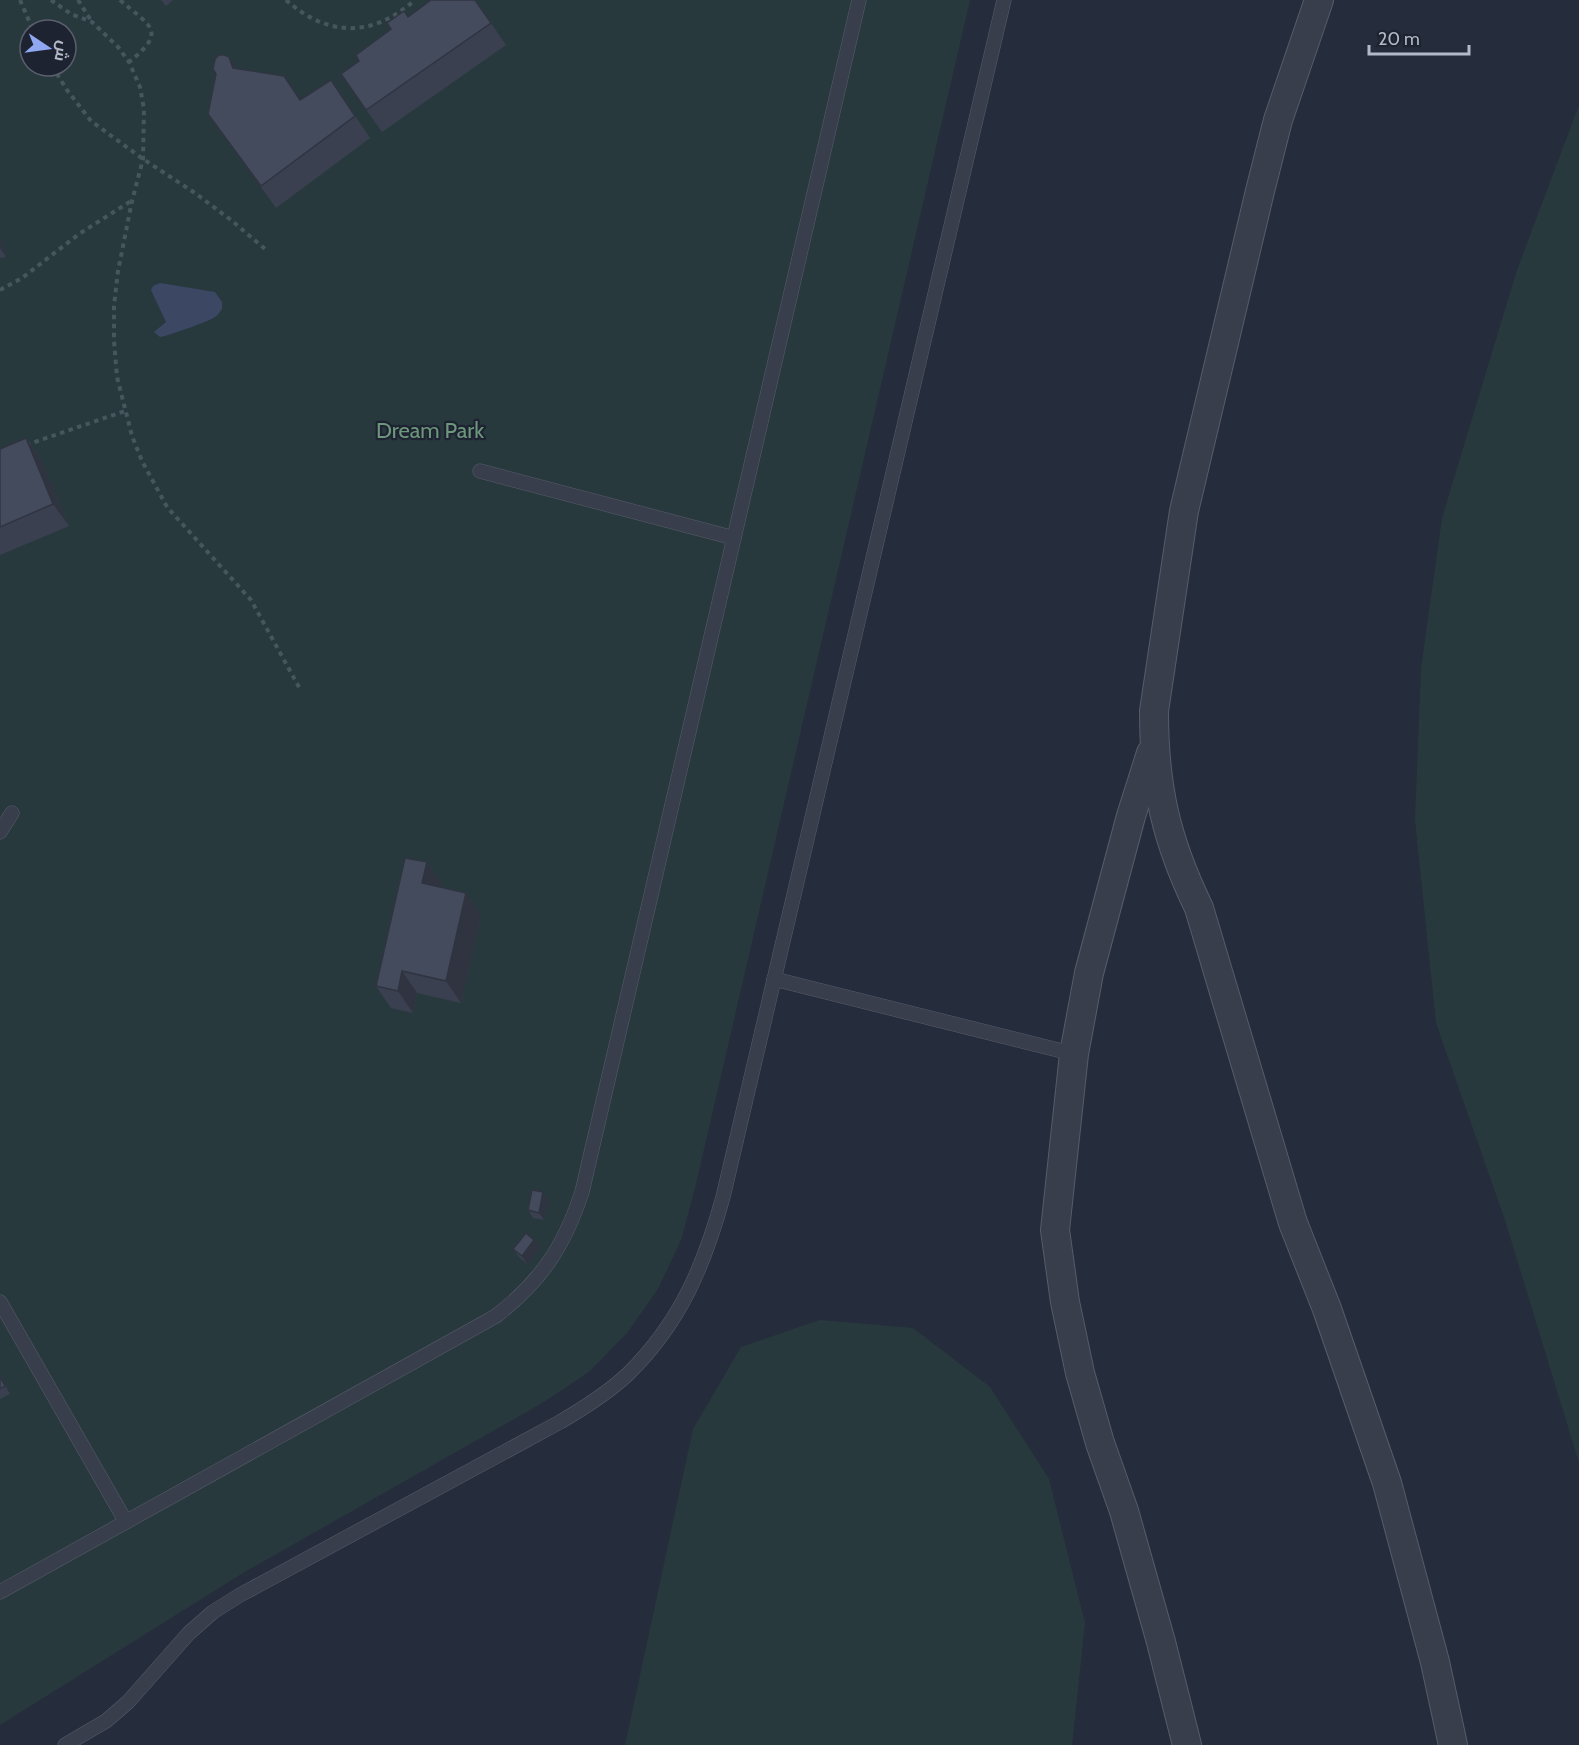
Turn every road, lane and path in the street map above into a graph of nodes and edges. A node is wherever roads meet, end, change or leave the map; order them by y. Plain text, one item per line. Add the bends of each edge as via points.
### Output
1 (20, 0) edge
2 (51, 0) edge
3 (78, 0) edge
4 (120, 0) edge
5 (286, 0) edge
6 (415, 0) edge
7 (859, 0) edge
8 (1004, 0) edge
9 (1319, 0) edge
10 (28, 18) edge
11 (92, 22) junction
12 (129, 62) junction
13 (60, 78) edge
14 (142, 159) junction
15 (132, 201) junction
16 (265, 249) dead end
17 (0, 290) edge
18 (124, 411) junction
19 (23, 447) edge
20 (480, 471) dead end
21 (734, 538) junction
22 (300, 689) dead end
23 (1154, 743) junction
24 (12, 813) dead end
25 (0, 832) edge
26 (774, 979) junction
27 (1074, 1054) junction
28 (0, 1302) edge
29 (126, 1522) junction
30 (0, 1592) edge
31 (65, 1745) edge
32 (1186, 1745) edge
33 (1453, 1745) edge

1 - 10 path
2 - 11 path
3 - 11 path
4 - 12 path via 151,28 150,44
5 - 6 path via 318,23 339,28 380,24
7 - 21 lane
8 - 26 lane
9 - 23 street via 1275,130 1184,511 1154,711
11 - 12 path
12 - 14 path via 144,109
13 - 14 path via 91,120
14 - 15 path
14 - 16 path via 213,206
15 - 17 path
15 - 18 path via 114,306 117,377
18 - 19 path
18 - 22 path via 142,461 166,507 251,600
20 - 21 lane
21 - 29 lane via 582,1192 559,1250 542,1274 496,1316
23 - 27 street via 1089,973
23 - 33 street via 1161,805 1171,841 1199,908 1293,1223 1387,1483
24 - 25 lane
26 - 27 lane
26 - 31 lane via 712,1236 679,1312 655,1345 595,1401 213,1612 167,1656 128,1702
27 - 32 street via 1055,1230 1065,1302 1080,1373 1124,1511
28 - 29 lane
29 - 30 lane

